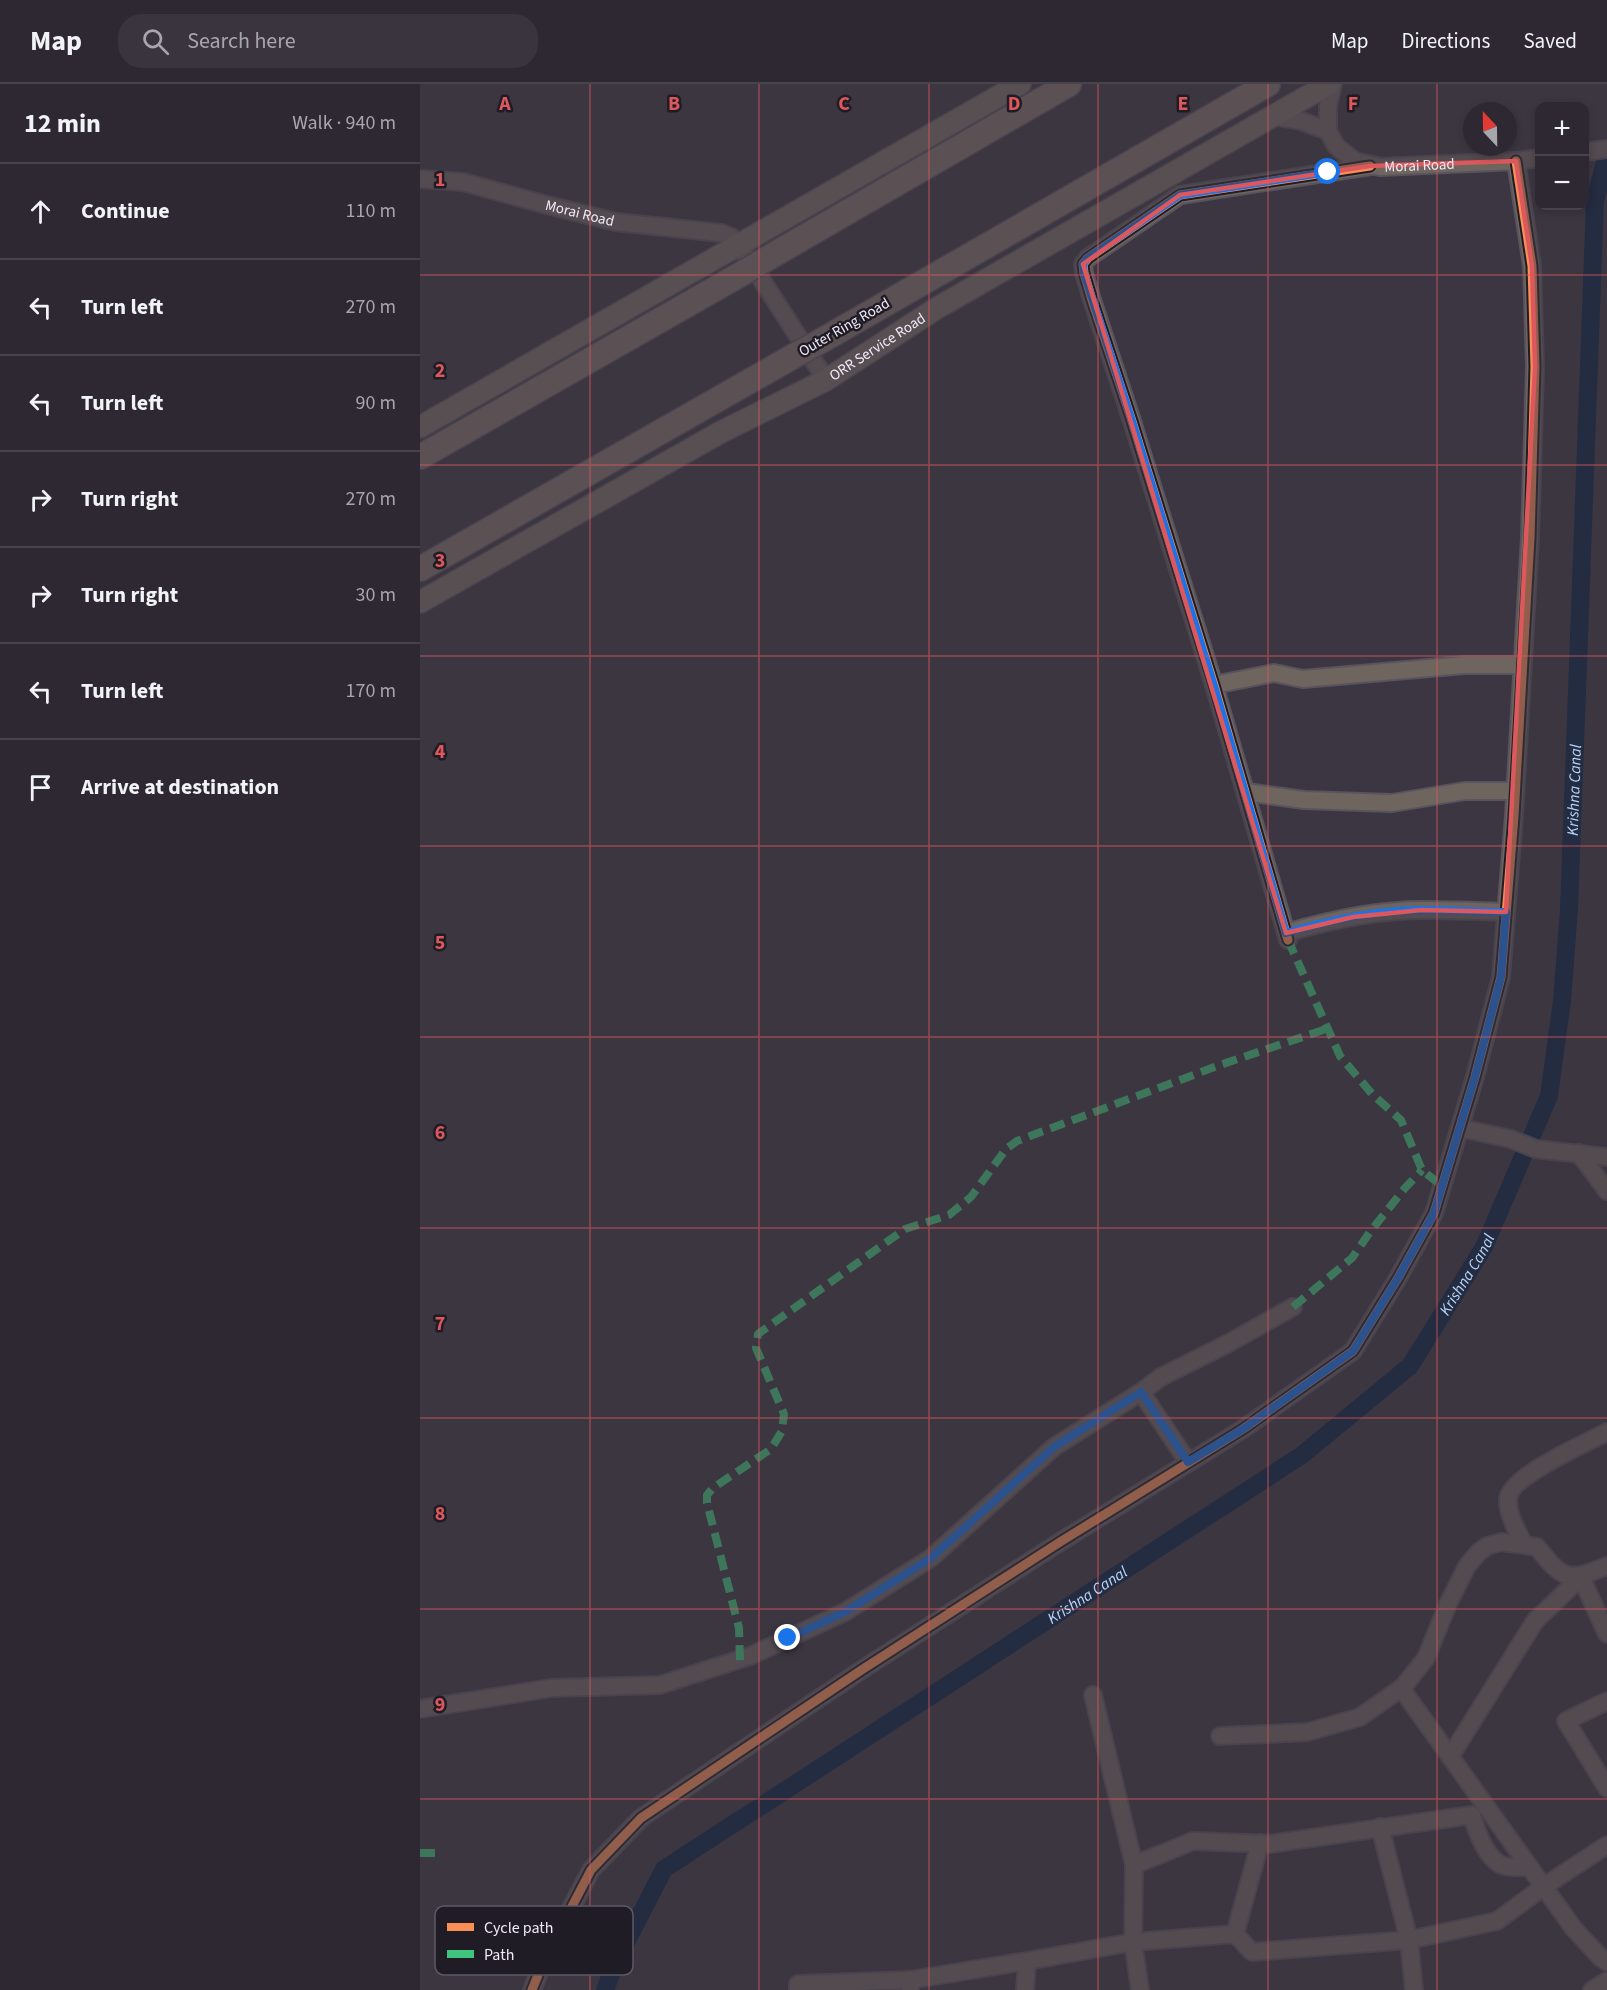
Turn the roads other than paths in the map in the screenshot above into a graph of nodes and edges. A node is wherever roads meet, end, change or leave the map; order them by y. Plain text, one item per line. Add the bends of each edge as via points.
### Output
1 (1020, 84) edge
2 (1069, 84) edge
3 (1268, 84) edge
4 (1331, 84) edge
5 (1273, 116) junction
6 (1328, 131) junction
7 (1607, 149) edge
8 (1589, 151) edge
9 (1535, 159) edge
10 (1516, 161) junction
11 (1370, 166) junction
12 (420, 179) edge
13 (738, 243) junction
14 (826, 380) junction
15 (420, 427) edge
16 (420, 457) edge
17 (420, 569) edge
18 (420, 602) edge
19 (1522, 665) junction
20 (1214, 686) junction
21 (1515, 791) junction
22 (1246, 792) junction
23 (1506, 912) junction
24 (1460, 1128) junction
25 (1579, 1154) junction
26 (1607, 1157) edge
27 (1607, 1191) edge
28 (1293, 1307) dead end
29 (1141, 1392) junction
30 (1607, 1432) edge
31 (1188, 1462) junction
32 (1523, 1543) junction
33 (1607, 1566) edge
34 (1581, 1577) junction
35 (1607, 1634) edge
36 (1401, 1688) junction
37 (1093, 1695) dead end
38 (1607, 1701) edge
39 (420, 1709) edge
40 (1220, 1736) dead end
41 (1450, 1757) junction
42 (1607, 1788) edge
43 (1380, 1827) junction
44 (1260, 1843) junction
45 (1607, 1845) edge
46 (1134, 1865) junction
47 (1529, 1867) junction
48 (1544, 1887) junction
49 (572, 1906) edge
50 (1235, 1934) junction
51 (1409, 1940) junction
52 (1133, 1942) junction
53 (1027, 1961) junction
54 (1607, 1962) edge
55 (538, 1975) edge
56 (1607, 1981) edge
57 (910, 1985) edge
58 (532, 1990) edge
59 (798, 1990) edge
60 (1025, 1990) edge
61 (1140, 1990) edge
62 (1414, 1990) edge
63 (1592, 1990) edge

1 - 13 main road
2 - 16 highway, bridge
3 - 17 highway, Outer Ring Road, bridge
4 - 5 main road, ORR Service Road
4 - 6 street
5 - 6 street
5 - 14 main road, ORR Service Road via 929,313
6 - 11 street, Morai Road via 1345,154
7 - 8 street
9 - 10 street, Morai Road
10 - 11 street, Morai Road
10 - 19 street via 1532,266 1535,367
11 - 20 street via 1180,195 1083,264
12 - 13 street, Morai Road via 463,182 616,222 721,233
13 - 14 street
13 - 15 main road
14 - 18 main road, ORR Service Road via 721,432
19 - 20 street via 1464,665 1304,679 1275,673
19 - 21 street
20 - 22 street
21 - 22 street via 1465,791 1392,803 1304,800
21 - 23 street
22 - 23 street via 1287,936 1322,922 1353,916 1420,910
23 - 24 street via 1501,977
24 - 25 street via 1536,1149
24 - 31 street via 1434,1213 1353,1351 1243,1429
25 - 26 street
25 - 27 street
28 - 29 street via 1161,1377
29 - 31 street
29 - 39 street via 1054,1447 931,1558 845,1612 750,1656 660,1685 551,1688
30 - 32 street via 1530,1472 1513,1487 1508,1498 1510,1514
31 - 49 street via 863,1669 641,1818 591,1870
32 - 34 street via 1537,1546 1564,1574
32 - 36 street via 1487,1546 1467,1566 1426,1658
33 - 34 street
34 - 35 street
34 - 41 street via 1535,1621
36 - 40 street via 1360,1717 1308,1732
36 - 41 street
37 - 46 street
38 - 42 street via 1566,1721
41 - 47 street
43 - 44 street
43 - 47 street via 1472,1815 1476,1831 1493,1860 1504,1866
43 - 51 street
44 - 46 street via 1192,1841
44 - 50 street
45 - 48 street
46 - 52 street
47 - 48 street
48 - 51 street via 1497,1921
48 - 54 street via 1574,1929
50 - 51 street via 1252,1952
50 - 52 street
51 - 62 street
52 - 53 street
52 - 61 street
53 - 57 street
53 - 60 street
55 - 58 street
56 - 63 street
57 - 59 street via 798,1984

